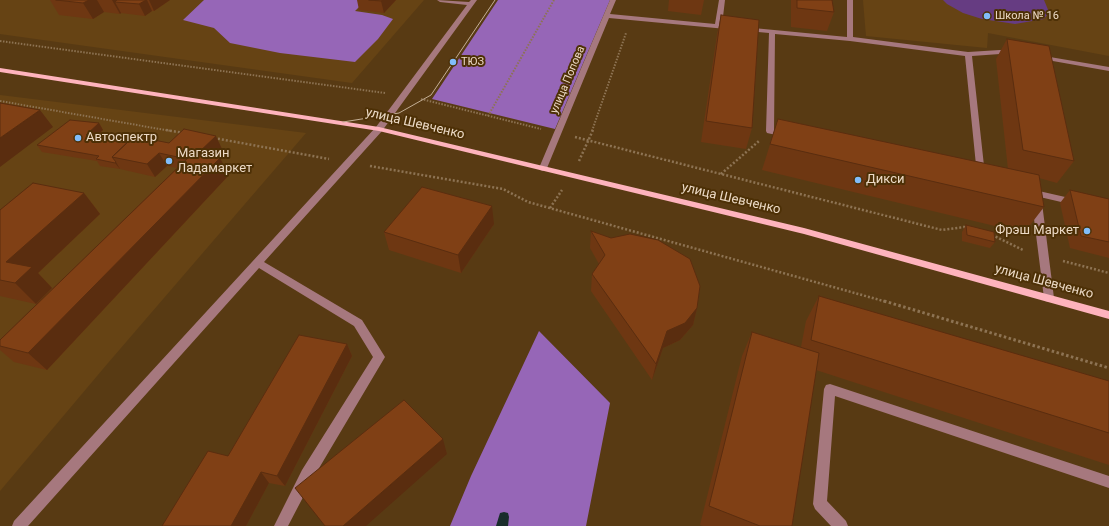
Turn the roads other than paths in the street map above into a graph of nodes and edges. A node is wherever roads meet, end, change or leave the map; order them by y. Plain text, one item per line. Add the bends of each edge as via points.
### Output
1 (440, 0) edge
2 (613, 0) edge
3 (722, 0) edge
4 (850, 0) edge
5 (473, 2) edge
6 (606, 16) junction
7 (718, 27) junction
8 (772, 32) junction
9 (850, 39) junction
10 (968, 54) junction
11 (1023, 55) edge
12 (1031, 56) edge
13 (1109, 69) edge
14 (0, 70) edge
15 (379, 129) junction
16 (792, 136) edge
17 (543, 168) junction
18 (981, 181) edge
19 (1020, 190) edge
20 (1035, 194) junction
21 (1087, 205) edge
22 (258, 263) junction
23 (1049, 298) junction
24 (1109, 314) edge
25 (1109, 482) edge
26 (19, 526) edge
27 (281, 526) edge
28 (841, 526) edge

1 - 5 street
2 - 6 street, улица Попова
3 - 7 street
4 - 9 street
5 - 15 street
6 - 7 street
6 - 17 street, улица Попова
7 - 8 street
8 - 9 street
8 - 16 street via 770,131
9 - 10 street
10 - 11 street via 1000,52
10 - 18 street
12 - 13 street
14 - 15 main road, улица Шевченко
15 - 17 main road, улица Шевченко
15 - 22 street
17 - 23 main road, улица Шевченко via 804,231
19 - 20 street
20 - 21 street
20 - 23 street
22 - 26 street
22 - 27 street via 358,323 379,357 307,475
23 - 24 main road, улица Шевченко
25 - 28 street via 830,389 820,504

